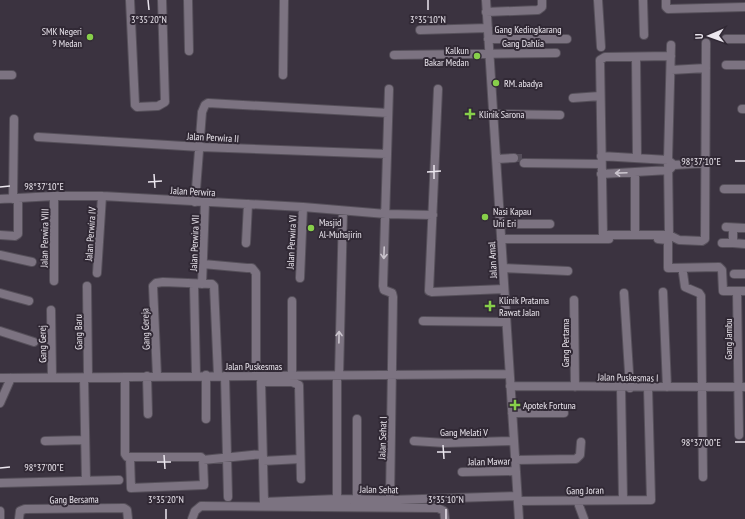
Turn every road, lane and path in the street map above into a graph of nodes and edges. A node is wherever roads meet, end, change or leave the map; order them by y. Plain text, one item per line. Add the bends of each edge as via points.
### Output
1 (130, 0) edge
2 (162, 0) edge
3 (188, 0) edge
4 (284, 0) edge
5 (486, 0) edge
6 (542, 0) edge
7 (598, 0) edge
8 (643, 0) edge
9 (666, 0) edge
10 (745, 7) edge
11 (486, 12) junction
12 (488, 28) junction
13 (420, 30) dead end
14 (644, 35) dead end
15 (745, 38) edge
16 (488, 39) junction
17 (567, 39) dead end
18 (726, 39) dead end
19 (706, 43) dead end
20 (671, 45) dead end
21 (601, 47) dead end
22 (189, 51) dead end
23 (489, 53) junction
24 (556, 53) dead end
25 (394, 55) dead end
26 (671, 56) junction
27 (636, 57) junction
28 (726, 65) dead end
29 (745, 65) edge
30 (706, 68) junction
31 (671, 70) junction
32 (0, 75) edge
33 (12, 75) dead end
34 (283, 76) dead end
35 (389, 89) dead end
36 (438, 89) dead end
37 (600, 96) junction
38 (573, 98) dead end
39 (388, 113) junction
40 (493, 114) junction
41 (560, 115) dead end
42 (14, 119) dead end
43 (38, 137) dead end
44 (200, 146) junction
45 (387, 154) junction
46 (637, 158) junction
47 (601, 160) junction
48 (497, 161) junction
49 (514, 161) tunnel mouth
50 (524, 161) tunnel mouth
51 (706, 163) junction
52 (670, 165) junction
53 (635, 172) junction
54 (601, 174) junction
55 (724, 189) dead end
56 (745, 189) edge
57 (54, 196) junction
58 (102, 196) junction
59 (16, 198) junction
60 (0, 199) edge
61 (195, 202) junction
62 (205, 202) junction
63 (248, 204) junction
64 (303, 207) junction
65 (343, 211) junction
66 (386, 214) junction
67 (433, 215) junction
68 (500, 224) junction
69 (550, 224) dead end
70 (745, 228) edge
71 (0, 235) edge
72 (635, 235) junction
73 (669, 235) junction
74 (501, 239) junction
75 (246, 243) dead end
76 (722, 243) dead end
77 (733, 243) junction
78 (745, 244) edge
79 (0, 255) edge
80 (32, 262) dead end
81 (203, 264) junction
82 (503, 268) junction
83 (568, 271) dead end
84 (683, 273) dead end
85 (97, 274) dead end
86 (734, 274) dead end
87 (745, 274) edge
88 (300, 278) dead end
89 (54, 281) dead end
90 (198, 285) junction
91 (87, 286) dead end
92 (504, 289) junction
93 (741, 291) edge
94 (663, 292) dead end
95 (0, 293) edge
96 (624, 293) dead end
97 (574, 300) dead end
98 (29, 301) dead end
99 (292, 301) dead end
100 (51, 310) dead end
101 (422, 321) dead end
102 (506, 322) junction
103 (0, 331) edge
104 (34, 342) dead end
105 (509, 374) junction
106 (196, 375) junction
107 (206, 375) junction
108 (221, 375) junction
109 (147, 376) junction
110 (157, 376) junction
111 (292, 376) junction
112 (338, 376) junction
113 (393, 376) junction
114 (52, 377) junction
115 (86, 377) junction
116 (125, 377) junction
117 (0, 378) edge
118 (11, 378) junction
119 (260, 378) junction
120 (510, 386) junction
121 (575, 387) junction
122 (668, 387) junction
123 (701, 387) junction
124 (742, 387) edge
125 (621, 388) junction
126 (630, 388) junction
127 (648, 388) junction
128 (0, 403) edge
129 (512, 413) junction
130 (564, 413) dead end
131 (148, 414) dead end
132 (206, 419) dead end
133 (357, 419) dead end
134 (739, 435) dead end
135 (45, 440) dead end
136 (84, 440) junction
137 (414, 441) dead end
138 (514, 441) junction
139 (581, 442) dead end
140 (227, 457) junction
141 (130, 458) junction
142 (262, 458) junction
143 (300, 459) junction
144 (203, 460) junction
145 (515, 460) junction
146 (516, 471) junction
147 (462, 472) dead end
148 (703, 477) dead end
149 (301, 479) dead end
150 (119, 480) dead end
151 (86, 481) junction
152 (0, 483) edge
153 (228, 497) dead end
154 (336, 499) junction
155 (358, 499) junction
156 (518, 499) junction
157 (623, 499) junction
158 (390, 500) junction
159 (577, 500) junction
160 (0, 511) edge
161 (0, 519) edge
162 (19, 519) edge
163 (128, 519) edge
164 (192, 519) edge
165 (445, 519) edge
166 (519, 519) edge
167 (584, 519) edge

1 - 2 street via 137,107 158,106 165,102
3 - 22 street
4 - 34 street
5 - 11 street, Jalan Amal
6 - 11 street via 542,7 538,10
7 - 21 street
8 - 14 street
9 - 10 street via 667,8
11 - 12 street, Jalan Amal
12 - 13 street
12 - 16 street, Jalan Amal
15 - 18 street
16 - 17 street, Gang Kedingkarang
16 - 23 street, Jalan Amal
19 - 30 street
20 - 26 street
23 - 24 street, Gang Dahlia
23 - 25 street, Gang Dahlia
23 - 40 street, Jalan Amal
26 - 27 street
26 - 31 street
27 - 37 street via 600,60
27 - 46 street
28 - 29 street
30 - 31 street
30 - 51 street
31 - 52 street
32 - 33 street
35 - 39 street, Jalan Sehat I
36 - 67 street
37 - 38 street
37 - 47 street
39 - 44 street via 208,103 202,112
39 - 45 street, Jalan Sehat I
40 - 41 street
40 - 48 street, Jalan Amal
42 - 59 street
43 - 44 street, Jalan Perwira II
44 - 45 street, Jalan Perwira II
44 - 61 street
45 - 66 street, Jalan Sehat I
46 - 47 street
46 - 52 street
47 - 50 street
47 - 54 street
48 - 49 street
48 - 68 street, Jalan Amal
51 - 52 street
51 - 73 street via 705,239 679,240
52 - 53 street
52 - 73 street
53 -> 54 street
53 - 72 street
54 - 72 street via 602,234
55 - 56 street
57 - 58 street, Jalan Perwira
57 - 59 street, Jalan Perwira
57 - 89 street, Jalan Perwira VIII
58 - 61 street, Jalan Perwira
58 - 85 street, Jalan Perwira IV
59 - 60 street, Jalan Perwira
59 - 71 street via 18,234
61 - 62 street, Jalan Perwira
62 - 63 street, Jalan Perwira
62 - 81 street, Jalan Perwira VII
63 - 64 street, Jalan Perwira
63 - 75 street
64 - 65 street, Jalan Perwira
64 - 88 street, Jalan Perwira VI
65 - 66 street, Jalan Perwira
112 -> 65 street
66 - 67 street, Jalan Perwira
66 -> 113 street, Jalan Sehat I via 383,286 393,297
67 - 92 street via 430,291
68 - 69 street
68 - 74 street, Jalan Amal
70 - 77 street via 729,227
72 - 73 street
74 - 82 street, Jalan Amal
74 - 93 street via 667,239 668,268 719,267 722,270 722,290
76 - 77 street
77 - 78 street
79 - 80 street
81 - 90 street, Jalan Perwira VII
81 - 119 street via 252,268 256,273
82 - 83 street
82 - 92 street, Jalan Amal
84 - 123 street via 685,286 699,292 701,296
86 - 87 street
90 - 106 street, Jalan Perwira VII
90 - 108 street via 212,284 215,288
90 - 110 street, Gang Gereja via 156,283 153,286
91 - 115 street, Gang Baru
92 - 102 street, Jalan Amal
93 - 124 street, Gang Jambu
94 - 122 street
95 - 98 street
96 - 126 street
97 - 121 street, Gang Pertama
99 - 111 street
100 - 114 street, Gang Gerej
101 - 102 street
102 - 105 street, Jalan Amal
103 - 104 street
105 - 113 street, Jalan Puskesmas
105 - 120 street, Jalan Amal
106 - 107 street, Jalan Puskesmas
106 - 110 street, Jalan Puskesmas
107 - 108 street, Jalan Puskesmas
107 - 132 street
108 - 119 street, Jalan Puskesmas
108 - 140 street
109 - 110 street, Jalan Puskesmas
109 - 116 street, Jalan Puskesmas
109 - 131 street
111 - 112 street, Jalan Puskesmas
111 - 119 street, Jalan Puskesmas
112 - 113 street, Jalan Puskesmas
112 - 154 street
113 - 158 street, Jalan Sehat I
114 - 115 street, Jalan Puskesmas
114 - 118 street, Jalan Puskesmas
115 - 116 street, Jalan Puskesmas
115 - 136 street, Gang Bersama
116 - 141 street via 124,454
117 - 118 street, Jalan Puskesmas
118 - 128 street
119 - 142 street
119 - 143 street via 299,385
120 - 121 street, Jalan Puskesmas I
120 - 129 street, Jalan Amal
121 - 125 street, Jalan Puskesmas I
122 - 123 street, Jalan Puskesmas I
122 - 127 street, Jalan Puskesmas I
123 - 124 street, Jalan Puskesmas I
123 - 148 street
124 - 134 street, Gang Jambu
125 - 126 street, Jalan Puskesmas I
125 - 157 street
126 - 127 street, Jalan Puskesmas I
127 - 157 street, Gang Joran via 652,499
129 - 130 street
129 - 138 street, Jalan Amal
133 - 155 street
135 - 136 street
136 - 151 street, Gang Bersama
137 - 138 street, Gang Melati V
138 - 145 street, Jalan Amal
139 - 145 street via 580,455 576,459
140 - 142 street
140 - 144 street
140 - 153 street
141 - 144 street via 199,457
141 - 144 street via 130,486 133,489 203,486
142 - 143 street
142 - 154 street, Jalan Sehat via 264,502
143 - 149 street
145 - 146 street, Jalan Amal
146 - 147 street, Jalan Mawar
146 - 156 street, Jalan Amal
150 - 151 street
151 - 152 street
154 - 155 street, Jalan Sehat
155 - 158 street, Jalan Sehat
156 - 158 street, Jalan Sehat
156 - 159 street, Gang Joran
156 - 166 street, Jalan Amal
157 - 159 street, Gang Joran
159 - 167 street
160 - 161 street
162 - 163 street, Gang Bersama via 20,511 25,510 124,508 128,510
164 - 165 street via 195,511 201,506 209,506 438,508 444,511

